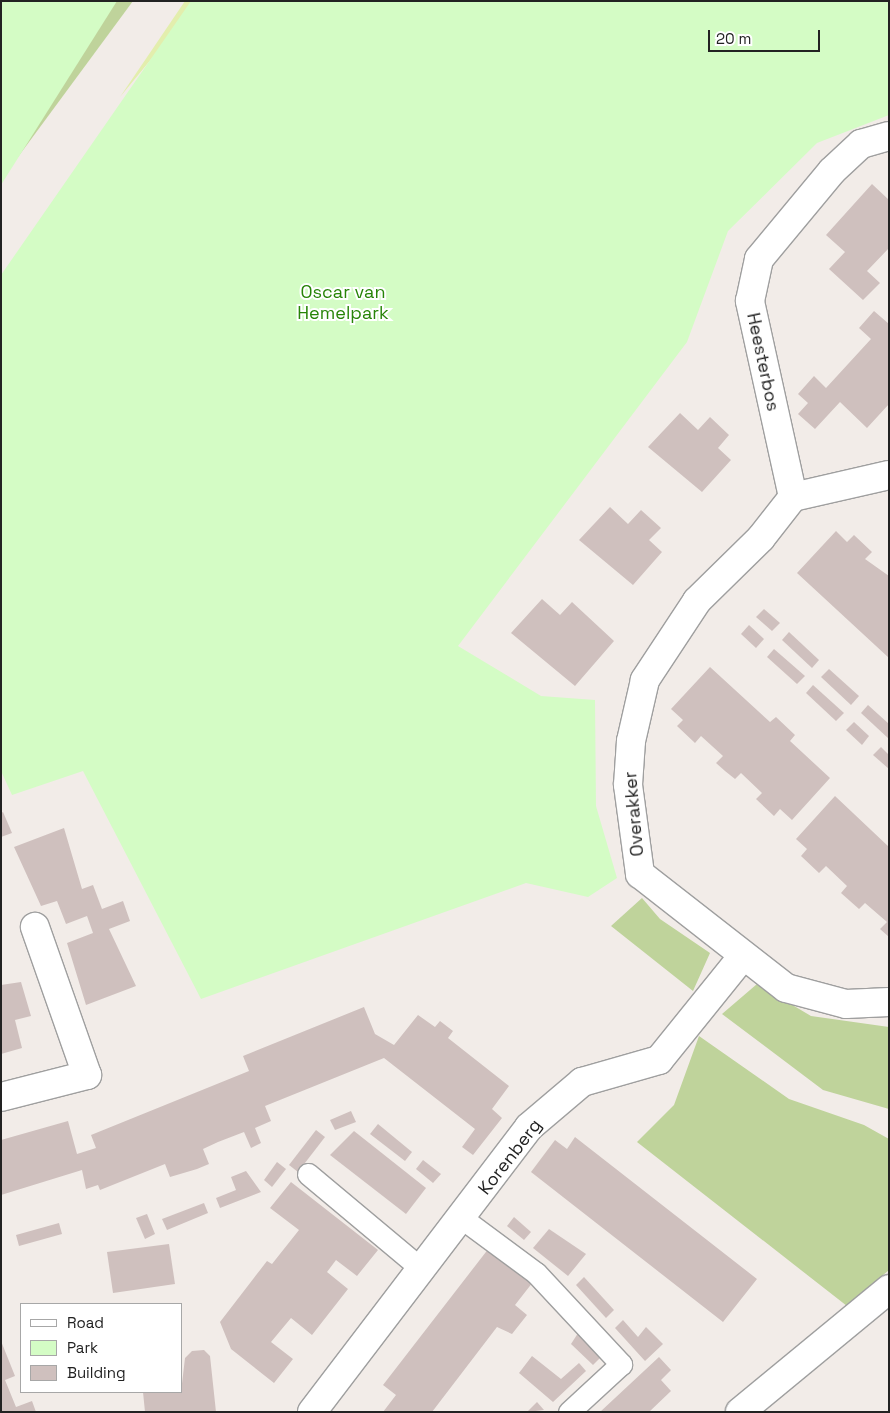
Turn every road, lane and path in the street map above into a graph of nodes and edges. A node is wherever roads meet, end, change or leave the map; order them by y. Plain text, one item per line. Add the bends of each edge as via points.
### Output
1 (889, 136) edge
2 (889, 475) edge
3 (793, 498) junction
4 (35, 926) dead end
5 (742, 957) junction
6 (889, 1002) edge
7 (1, 1097) edge
8 (308, 1174) dead end
9 (463, 1218) junction
10 (423, 1270) junction
11 (889, 1289) edge
12 (312, 1412) edge
13 (569, 1412) edge
14 (740, 1412) edge

1 - 3 street, Heesterbos via 861,144 832,171 760,259 750,301
2 - 3 street
3 - 5 street, Overakker via 761,538 697,601 645,680 631,741 628,785 640,874
4 - 7 street via 87,1075
5 - 6 street, Overakker via 786,988 815,998 846,1004
5 - 9 street, Korenberg via 659,1060 607,1071 560,1097 529,1128
8 - 10 lane
9 - 10 street, Korenberg
9 - 13 lane via 536,1273 621,1364
10 - 12 street, Korenberg
11 - 14 street

